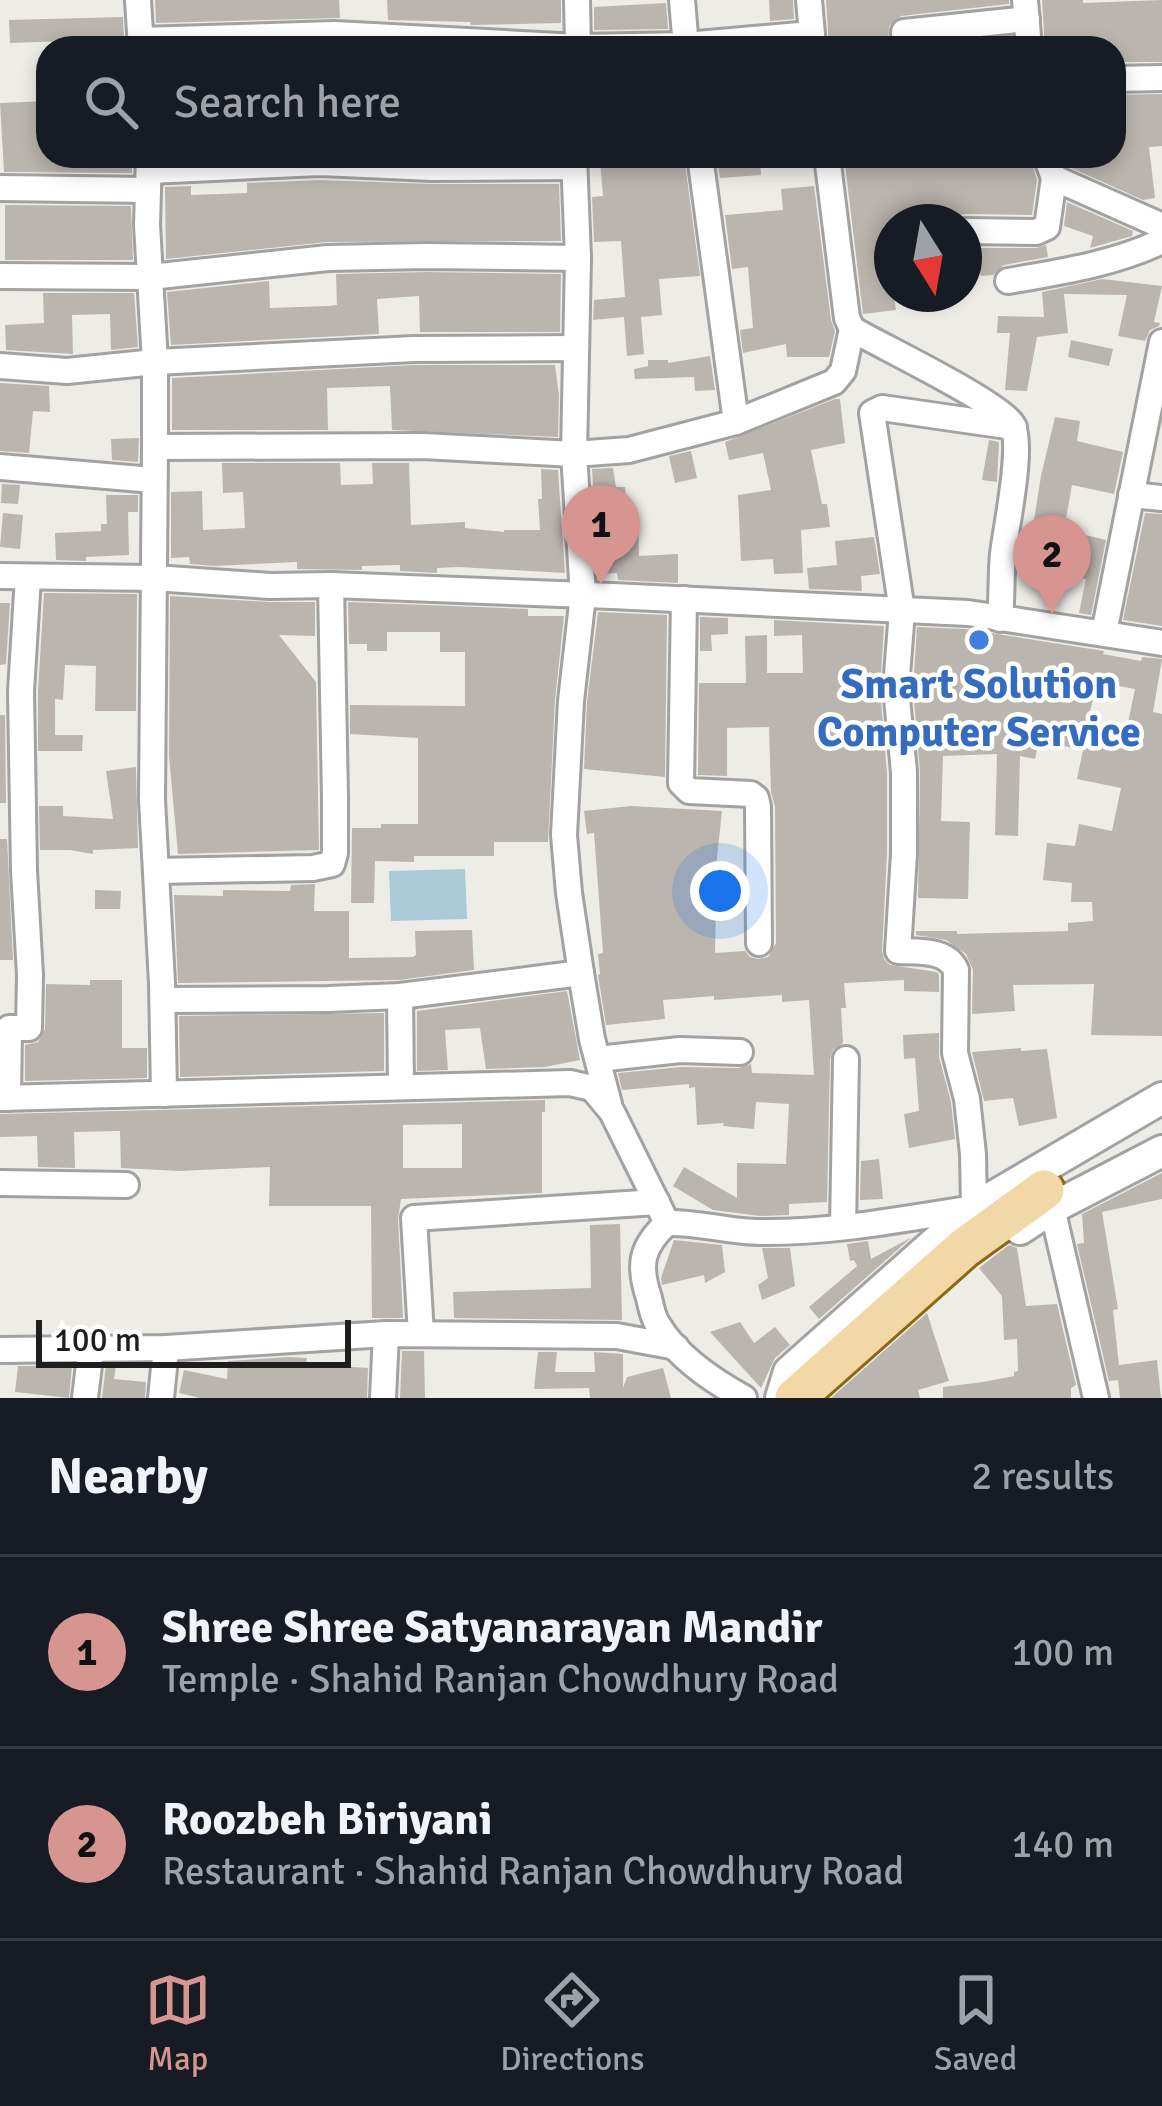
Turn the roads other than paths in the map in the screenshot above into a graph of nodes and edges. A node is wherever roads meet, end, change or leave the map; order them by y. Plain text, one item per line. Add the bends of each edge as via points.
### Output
1 (138, 0) edge
2 (577, 0) edge
3 (682, 0) edge
4 (808, 0) edge
5 (1026, 9) edge
6 (140, 36) edge
7 (295, 36) edge
8 (369, 36) edge
9 (578, 36) edge
10 (685, 36) edge
11 (812, 36) edge
12 (904, 36) edge
13 (1162, 78) edge
14 (1126, 79) edge
15 (225, 168) edge
16 (574, 168) edge
17 (702, 168) edge
18 (829, 168) edge
19 (1050, 168) edge
20 (1052, 168) edge
21 (149, 172) edge
22 (0, 188) edge
23 (1162, 226) edge
24 (982, 231) edge
25 (1162, 241) edge
26 (578, 258) junction
27 (0, 276) edge
28 (149, 277) junction
29 (1008, 281) dead end
30 (852, 329) junction
31 (1162, 342) edge
32 (575, 348) junction
33 (154, 362) junction
34 (0, 367) edge
35 (736, 422) junction
36 (1014, 427) junction
37 (155, 448) junction
38 (574, 454) junction
39 (0, 467) edge
40 (154, 481) junction
41 (1131, 495) junction
42 (1162, 498) edge
43 (0, 576) edge
44 (28, 577) junction
45 (154, 578) junction
46 (331, 585) junction
47 (583, 595) junction
48 (684, 599) junction
49 (902, 611) junction
50 (1000, 619) junction
51 (1104, 633) junction
52 (1162, 643) edge
53 (12, 754) edge
54 (156, 871) junction
55 (759, 943) dead end
56 (581, 973) junction
57 (400, 996) junction
58 (163, 1000) junction
59 (740, 1052) dead end
60 (598, 1059) junction
61 (846, 1059) dead end
62 (401, 1087) junction
63 (164, 1094) junction
64 (4, 1098) edge
65 (1162, 1098) edge
66 (612, 1112) junction
67 (1162, 1151) edge
68 (0, 1183) edge
69 (126, 1186) dead end
70 (1048, 1199) junction
71 (974, 1208) junction
72 (662, 1212) junction
73 (843, 1227) junction
74 (386, 1334) junction
75 (421, 1334) junction
76 (676, 1347) junction
77 (91, 1348) junction
78 (166, 1348) junction
79 (0, 1350) edge
80 (85, 1398) edge
81 (161, 1398) edge
82 (383, 1398) edge
83 (744, 1398) edge
84 (781, 1398) edge
85 (795, 1398) edge
86 (820, 1398) edge
87 (1096, 1398) edge

1 - 6 street
2 - 9 street
3 - 10 street
4 - 11 street
5 - 12 street
7 - 8 street
13 - 14 street
15 - 21 street
16 - 26 street
17 - 35 street
18 - 30 street
19 - 24 street via 1047,227
20 - 23 street
21 - 22 street
21 - 28 street
25 - 29 street
26 - 28 street via 328,258
26 - 32 street
27 - 28 street
28 - 33 street
30 - 35 street via 834,382
30 - 36 street
31 - 41 street
32 - 33 street
32 - 38 street
33 - 34 street via 67,371
33 - 37 street
35 - 38 street
36 - 49 street via 872,413
36 - 50 street
37 - 38 street
37 - 40 street
38 - 47 street
39 - 40 street
40 - 45 street
41 - 42 street
41 - 51 street
43 - 44 street
44 - 45 street
44 - 53 street
45 - 46 street
45 - 54 street
46 - 47 street
46 - 54 street via 332,864
47 - 48 street
47 - 56 street via 564,835
48 - 49 street
48 - 55 street via 681,783 689,791 756,798
49 - 50 street
49 - 71 street via 898,951 944,956 956,970 955,1053 967,1099
50 - 51 street
51 - 52 street
53 - 64 street via 29,1028 9,1028
54 - 58 street
56 - 57 street
56 - 60 street
57 - 58 street
57 - 62 street
58 - 63 street
59 - 60 street
60 - 66 street
61 - 73 street
62 - 63 street
62 - 66 street via 570,1083 592,1088
63 - 64 street
65 - 71 street
66 - 72 street
67 - 70 street
68 - 69 street
70 - 85 main road via 964,1248
70 - 86 street
70 - 87 street
71 - 73 street
71 - 84 street via 789,1372
72 - 73 street via 758,1232
72 - 75 street via 414,1218
72 - 76 street via 641,1274 657,1324
74 - 75 street
74 - 78 street
74 - 82 street
75 - 76 street via 617,1336
76 - 83 street
77 - 78 street
77 - 79 street
77 - 80 street
78 - 81 street

